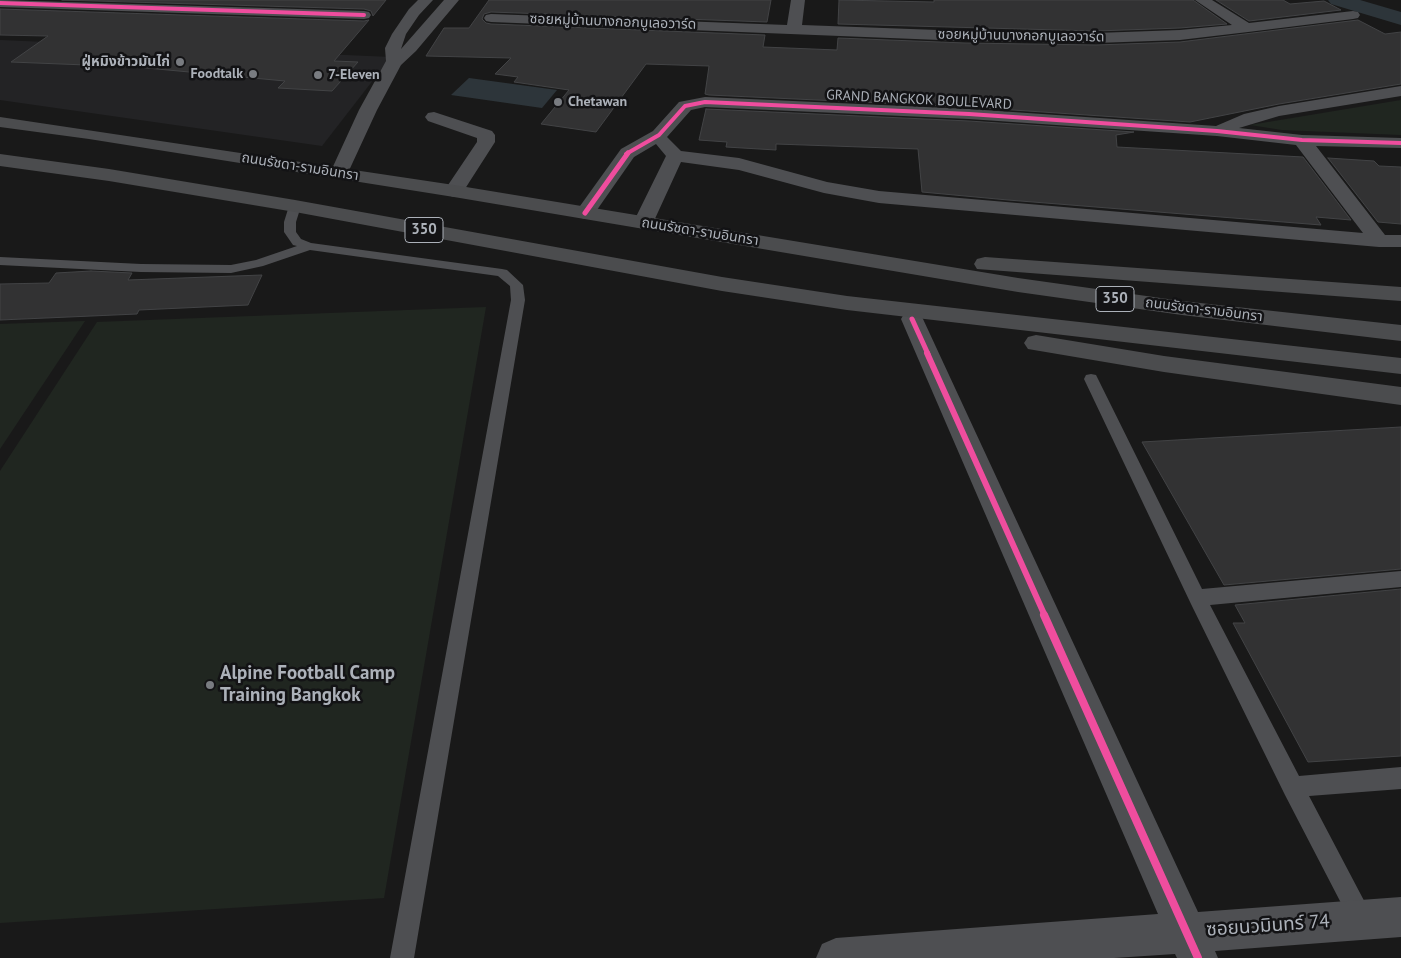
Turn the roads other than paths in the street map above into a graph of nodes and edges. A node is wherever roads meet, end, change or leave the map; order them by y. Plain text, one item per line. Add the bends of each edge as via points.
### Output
1 (251, 0) edge
2 (426, 0) edge
3 (452, 0) edge
4 (798, 0) edge
5 (1202, 0) edge
6 (0, 3) edge
7 (239, 12) junction
8 (364, 15) dead end
9 (1353, 15) dead end
10 (491, 18) dead end
11 (794, 28) junction
12 (1248, 28) junction
13 (394, 62) junction
14 (1401, 91) edge
15 (434, 117) dead end
16 (0, 122) edge
17 (1216, 131) junction
18 (659, 136) junction
19 (1302, 140) junction
20 (1401, 143) edge
21 (674, 156) junction
22 (0, 160) edge
23 (339, 173) junction
24 (454, 191) junction
25 (295, 206) junction
26 (585, 213) junction
27 (643, 222) junction
28 (1379, 241) junction
29 (1401, 241) edge
30 (309, 246) junction
31 (832, 254) junction
32 (0, 261) edge
33 (1401, 294) edge
34 (847, 303) junction
35 (912, 319) junction
36 (1401, 333) edge
37 (1401, 366) edge
38 (1090, 379) dead end
39 (1401, 396) edge
40 (1401, 579) edge
41 (1197, 598) junction
42 (1401, 778) edge
43 (1293, 786) junction
44 (1401, 917) edge
45 (1362, 920) junction
46 (1191, 945) edge
47 (402, 958) edge
48 (836, 958) edge

1 - 7 street
2 - 13 street via 398,34 393,48
3 - 13 street via 411,48
4 - 11 street
5 - 12 street
6 - 7 street
7 - 8 street
9 - 12 street, ซอยหมู่บ้านบางกอกบูเลอวาร์ด
10 - 11 street, ซอยหมู่บ้านบางกอกบูเลอวาร์ด
11 - 12 street, ซอยหมู่บ้านบางกอกบูเลอวาร์ด via 1096,38 1180,35
13 - 23 street
14 - 17 street via 1279,111
15 - 24 street via 486,135 486,142
16 - 23 main road, ถนนรัชดา-รามอินทรา / 350
17 - 18 street, GRAND BANGKOK BOULEVARD via 969,114 705,102 685,106
17 - 19 street, GRAND BANGKOK BOULEVARD
18 - 21 street
18 - 26 street, GRAND BANGKOK BOULEVARD via 627,153
19 - 20 street, GRAND BANGKOK BOULEVARD
19 - 28 street
21 - 27 street
21 - 28 street via 739,164 824,187 879,197
22 - 25 main road, 350
23 - 24 main road, ถนนรัชดา-รามอินทรา / 350
24 - 26 main road, ถนนรัชดา-รามอินทรา / 350
25 - 30 lane via 290,232 297,242
25 - 34 main road, 350 via 722,284
26 - 27 main road, ถนนรัชดา-รามอินทรา / 350
27 - 31 main road, ถนนรัชดา-รามอินทรา / 350
28 - 29 street
30 - 32 lane via 231,269
30 - 47 lane via 502,273 516,285 518,300
31 - 33 main road
31 - 36 main road, ถนนรัชดา-รามอินทรา / 350 via 1028,287
34 - 35 main road
34 - 37 main road, 350
35 - 39 main road via 1164,364
35 - 46 street
38 - 41 lane
40 - 41 lane
41 - 43 lane
42 - 43 lane
43 - 45 lane
44 - 45 street, ซอยนวมินทร์ 74
45 - 46 street, ซอยนวมินทร์ 74
46 - 48 street, ซอยนวมินทร์ 74

